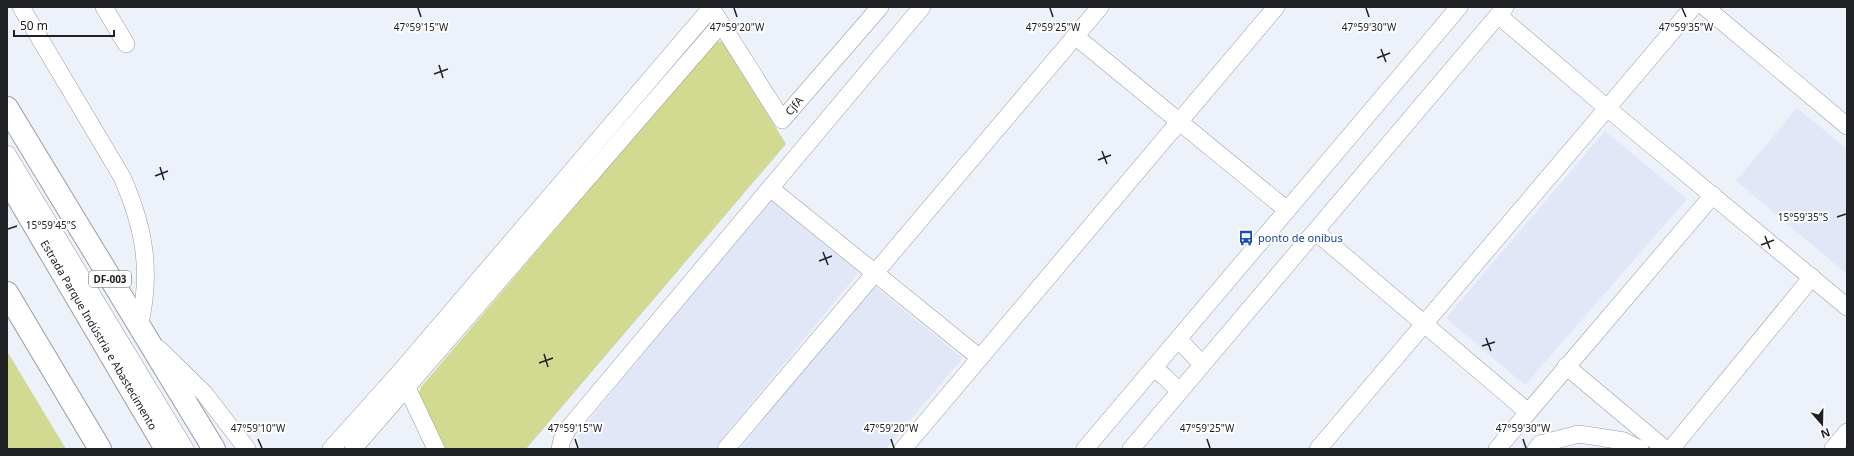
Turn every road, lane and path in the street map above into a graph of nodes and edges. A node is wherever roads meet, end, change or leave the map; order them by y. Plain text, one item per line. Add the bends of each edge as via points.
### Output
1 (21, 7) edge
2 (104, 7) edge
3 (711, 7) edge
4 (880, 7) edge
5 (922, 7) edge
6 (1100, 7) edge
7 (1276, 7) edge
8 (1459, 7) edge
9 (1693, 7) edge
10 (1705, 7) edge
11 (1501, 11) edge
12 (721, 24) junction
13 (1075, 36) junction
14 (126, 44) dead end
15 (7, 108) edge
16 (1607, 108) junction
17 (1179, 121) junction
18 (7, 124) edge
19 (1847, 126) edge
20 (7, 154) edge
21 (7, 179) edge
22 (770, 188) junction
23 (1714, 195) junction
24 (1287, 210) junction
25 (1316, 232) junction
26 (874, 274) junction
27 (1812, 277) junction
28 (7, 293) edge
29 (1847, 307) edge
30 (1424, 324) junction
31 (141, 330) junction
32 (1179, 340) junction
33 (980, 358) junction
34 (1202, 364) junction
35 (1566, 366) junction
36 (1153, 368) junction
37 (403, 380) junction
38 (1180, 391) junction
39 (1528, 412) junction
40 (1847, 432) edge
41 (100, 449) edge
42 (166, 449) edge
43 (185, 449) edge
44 (203, 449) edge
45 (214, 449) edge
46 (247, 449) edge
47 (331, 449) edge
48 (353, 449) edge
49 (436, 449) edge
50 (560, 449) edge
51 (726, 449) edge
52 (903, 449) edge
53 (1085, 449) edge
54 (1131, 449) edge
55 (1318, 449) edge
56 (1497, 449) edge
57 (1536, 449) edge
58 (1640, 449) edge
59 (1665, 449) edge
60 (1671, 449) edge
61 (1833, 449) edge

1 - 31 street via 122,177 132,199 144,242 146,269
2 - 14 street
3 - 12 street
3 - 37 street
4 - 12 street, CjfA via 782,120
5 - 22 street
6 - 13 street
7 - 17 street
8 - 24 street
9 - 16 street
10 - 19 street
11 - 16 street
11 - 25 street
12 - 37 street
13 - 17 street
13 - 26 street
15 - 31 main road, DF-003
16 - 23 street
16 - 30 street
17 - 24 street
17 - 33 street
18 - 44 street
20 - 43 street
21 - 42 main road, Estrada Parque Indústria e Abastecimento / DF-003
22 - 26 street
22 - 50 street via 568,429
23 - 27 street
23 - 35 street
24 - 32 street
25 - 30 street
25 - 34 street
26 - 33 street
26 - 51 street
27 - 29 street
27 - 60 street
28 - 41 main road
30 - 39 street
30 - 55 street
31 - 45 main road, DF-003
31 - 46 street via 204,393
32 - 34 street
32 - 36 street
33 - 52 street
34 - 38 street
35 - 39 street
35 - 59 street
36 - 38 street
36 - 53 street
37 - 47 street
37 - 48 street
37 - 49 street
38 - 54 street
39 - 56 street
40 - 61 street
57 - 58 street via 1540,444 1579,434 1624,441

